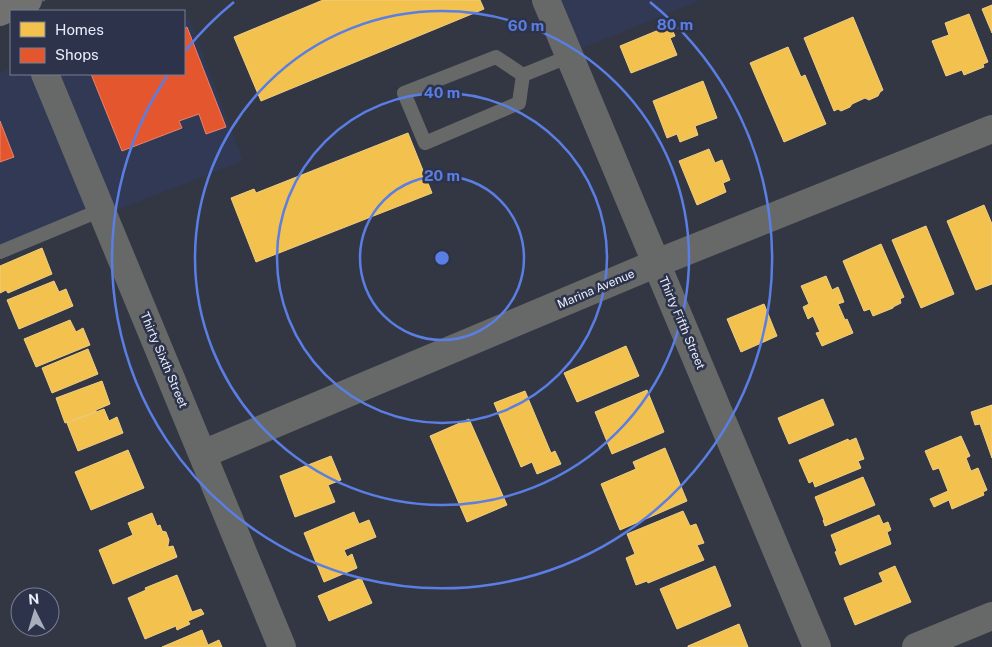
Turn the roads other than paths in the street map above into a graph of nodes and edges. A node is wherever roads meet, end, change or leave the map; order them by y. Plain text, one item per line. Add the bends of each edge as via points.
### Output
1 (546, 0) edge
2 (570, 56) junction
3 (45, 75) edge
4 (523, 75) junction
5 (992, 129) edge
6 (101, 210) junction
7 (0, 252) edge
8 (657, 263) junction
9 (203, 454) junction
10 (992, 616) edge
11 (282, 647) edge
12 (817, 647) edge
13 (916, 647) edge

1 - 2 street, Thirty Fifth Street
2 - 4 lane
2 - 8 street, Thirty Fifth Street
3 - 6 street, Thirty Sixth Street
4 - 4 lane via 496,57 404,93 425,143 519,103
5 - 8 street, Marina Avenue
6 - 7 lane
6 - 9 street, Thirty Sixth Street
8 - 9 street, Marina Avenue
8 - 12 street, Thirty Fifth Street
9 - 11 street, Thirty Sixth Street
10 - 13 street

